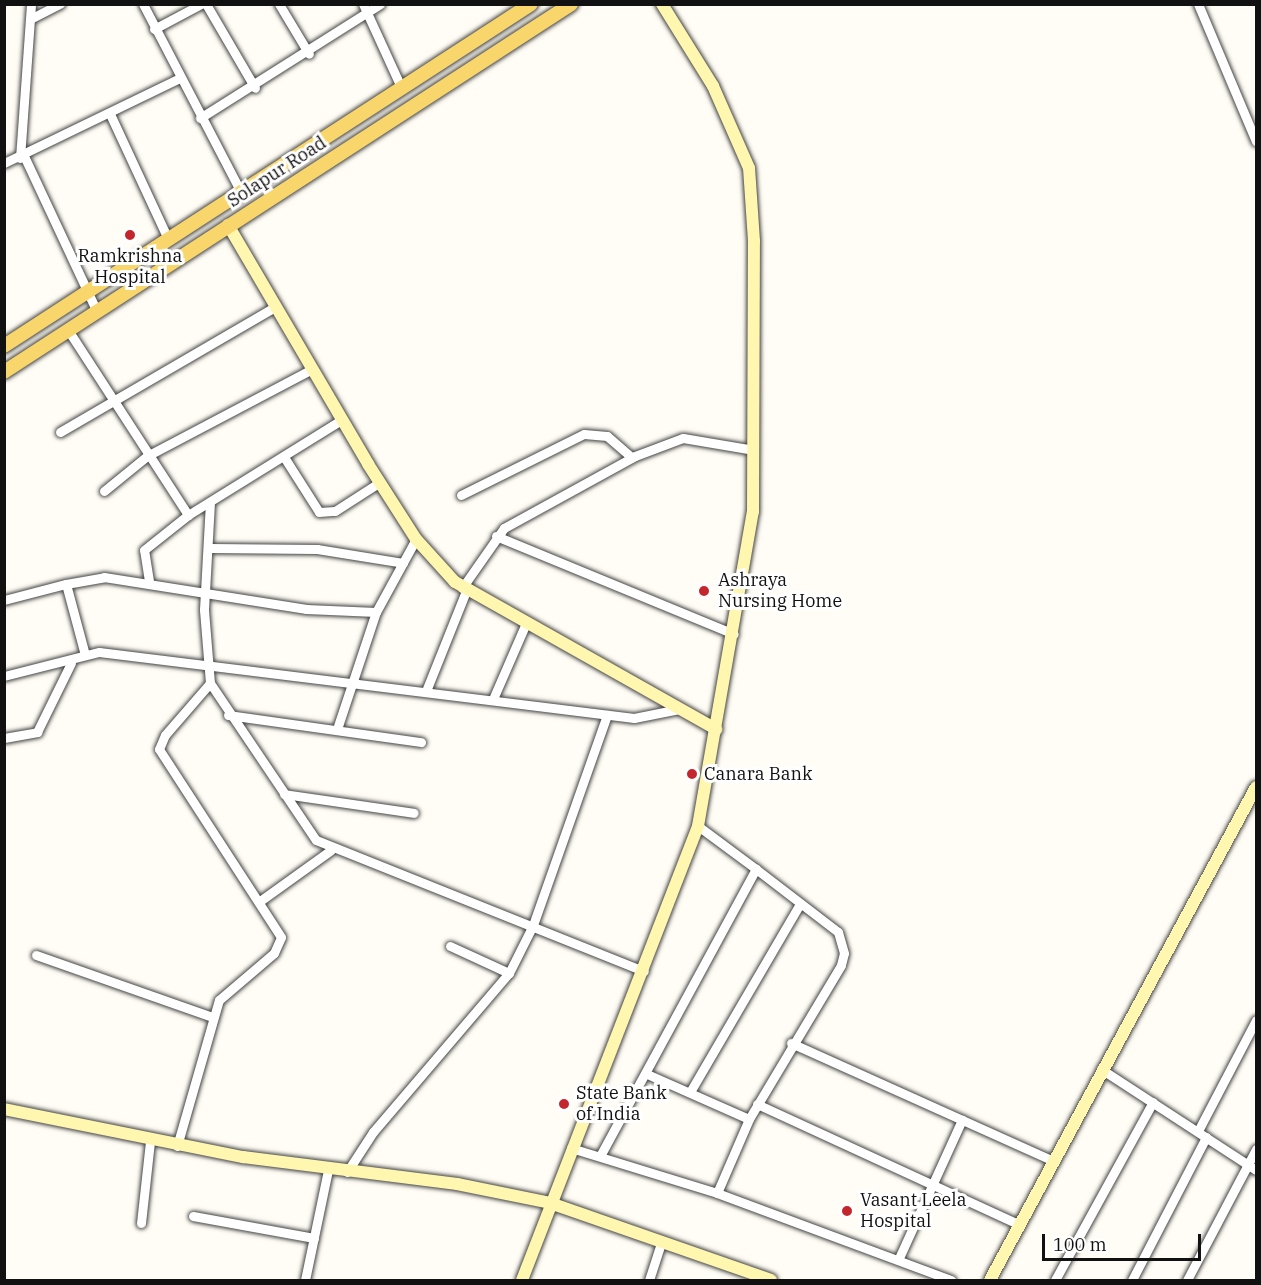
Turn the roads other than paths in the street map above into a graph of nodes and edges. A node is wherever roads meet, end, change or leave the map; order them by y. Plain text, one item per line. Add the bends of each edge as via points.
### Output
1 (31, 4) edge
2 (60, 4) edge
3 (142, 4) edge
4 (201, 4) edge
5 (206, 4) edge
6 (279, 4) edge
7 (380, 4) edge
8 (531, 4) edge
9 (570, 4) edge
10 (662, 4) edge
11 (1197, 4) edge
12 (365, 9) edge
13 (30, 19) junction
14 (154, 29) junction
15 (309, 54) junction
16 (178, 79) junction
17 (401, 87) junction
18 (255, 88) junction
19 (110, 114) junction
20 (200, 118) junction
21 (1257, 141) edge
22 (22, 157) junction
23 (4, 163) edge
24 (241, 192) junction
25 (228, 225) junction
26 (168, 239) junction
27 (87, 291) junction
28 (273, 308) junction
29 (96, 310) junction
30 (68, 330) junction
31 (4, 346) edge
32 (310, 370) junction
33 (4, 372) edge
34 (112, 401) junction
35 (340, 420) junction
36 (60, 432) dead end
37 (754, 450) junction
38 (147, 456) junction
39 (284, 457) junction
40 (632, 458) junction
41 (380, 482) junction
42 (104, 491) dead end
43 (461, 495) dead end
44 (210, 502) junction
45 (188, 515) junction
46 (495, 536) junction
47 (416, 539) junction
48 (210, 548) junction
49 (403, 563) junction
50 (149, 581) junction
51 (66, 584) junction
52 (464, 590) junction
53 (206, 594) junction
54 (4, 600) edge
55 (376, 612) junction
56 (526, 623) junction
57 (734, 634) junction
58 (85, 655) junction
59 (71, 663) junction
60 (205, 665) junction
61 (4, 676) edge
62 (350, 681) junction
63 (210, 683) junction
64 (426, 691) junction
65 (493, 699) junction
66 (679, 709) junction
67 (228, 715) junction
68 (607, 715) junction
69 (338, 726) junction
70 (716, 729) junction
71 (4, 738) edge
72 (421, 742) dead end
73 (1257, 787) edge
74 (284, 794) junction
75 (414, 813) dead end
76 (698, 826) junction
77 (331, 850) junction
78 (756, 869) junction
79 (260, 901) junction
80 (800, 904) junction
81 (533, 925) junction
82 (450, 946) dead end
83 (36, 955) dead end
84 (644, 971) junction
85 (509, 973) junction
86 (212, 1017) junction
87 (1257, 1020) edge
88 (791, 1043) junction
89 (1101, 1069) junction
90 (647, 1074) junction
91 (690, 1092) junction
92 (1153, 1102) junction
93 (757, 1104) junction
94 (4, 1109) edge
95 (749, 1119) junction
96 (962, 1120) junction
97 (1202, 1134) junction
98 (150, 1141) junction
99 (177, 1146) junction
100 (571, 1148) junction
101 (1257, 1149) edge
102 (600, 1156) junction
103 (1053, 1161) junction
104 (1252, 1168) edge
105 (328, 1170) junction
106 (347, 1172) junction
107 (932, 1185) junction
108 (717, 1193) junction
109 (550, 1203) junction
110 (193, 1216) dead end
111 (141, 1223) dead end
112 (1018, 1224) junction
113 (314, 1238) junction
114 (661, 1243) junction
115 (899, 1258) junction
116 (305, 1281) edge
117 (522, 1281) edge
118 (649, 1281) edge
119 (771, 1281) edge
120 (951, 1281) edge
121 (990, 1281) edge
122 (1055, 1281) edge
123 (1132, 1281) edge
124 (1187, 1281) edge

1 - 13 street
2 - 13 street
3 - 14 street
4 - 14 street
5 - 18 street
6 - 15 street
7 - 12 street
8 - 17 main road, Solapur Road
9 - 25 main road, Solapur Road
10 - 37 street via 713,86 749,168
11 - 21 street
12 - 15 street
12 - 17 street
13 - 22 street
14 - 16 street
15 - 18 street
16 - 19 street
16 - 20 street
17 - 24 main road, Solapur Road
18 - 20 street
19 - 22 street
19 - 26 street
20 - 24 street
22 - 23 street
22 - 27 street
24 - 26 main road, Solapur Road
25 - 28 street
25 - 29 main road, Solapur Road
26 - 27 main road, Solapur Road
27 - 29 street
27 - 31 main road, Solapur Road
28 - 32 street
28 - 34 street
29 - 30 main road, Solapur Road
30 - 33 main road, Solapur Road
30 - 34 street
32 - 35 street
32 - 38 street
34 - 36 street
34 - 38 street
35 - 39 street
35 - 41 street
37 - 40 street via 683,438
37 - 57 street via 753,512
38 - 42 street
38 - 45 street
39 - 41 street via 319,512 335,511
39 - 44 street
40 - 43 street via 607,436 584,434
40 - 46 street
41 - 47 street
44 - 45 street
44 - 48 street
45 - 50 street via 144,550
46 - 52 street
46 - 57 street
47 - 49 street
47 - 52 street
48 - 49 street via 317,549
48 - 53 street
49 - 55 street
50 - 51 street via 104,577
50 - 53 street
51 - 54 street
51 - 58 street
52 - 56 street
52 - 64 street
53 - 55 street via 306,609
53 - 60 street
55 - 62 street
56 - 65 street
56 - 66 street via 617,668
57 - 70 street
58 - 59 street
58 - 60 street via 114,653
59 - 61 street
59 - 71 street via 37,732
60 - 62 street
60 - 63 street
62 - 64 street
62 - 69 street
63 - 67 street
63 - 79 street via 165,735 159,749
64 - 65 street
65 - 68 street
66 - 68 street via 634,718
66 - 70 street
67 - 69 street
67 - 74 street
68 - 81 street
69 - 72 street
70 - 76 street
73 - 89 street
74 - 75 street
74 - 77 street via 316,840
76 - 78 street
76 - 84 street
77 - 79 street
77 - 81 street
78 - 80 street
78 - 90 street
79 - 86 street via 279,928 279,944 227,989
80 - 88 street via 837,932 844,953
80 - 91 street
81 - 84 street
81 - 85 street
82 - 85 street
83 - 86 street
84 - 100 street
85 - 106 street via 373,1132
86 - 99 street
87 - 97 street
88 - 93 street
88 - 96 street
89 - 92 street
89 - 103 street
90 - 91 street
90 - 102 street
91 - 95 street
92 - 97 street
92 - 122 street
93 - 95 street
93 - 107 street
94 - 98 street
95 - 108 street
96 - 103 street
96 - 107 street
97 - 104 street
97 - 123 street
98 - 99 street
98 - 111 street
99 - 105 street
100 - 102 street
100 - 109 street
101 - 104 street
102 - 108 street
103 - 112 street
104 - 124 street
105 - 106 street
105 - 113 street
106 - 109 street via 457,1184
107 - 112 street
107 - 115 street
108 - 115 street
109 - 114 street
109 - 117 street
110 - 113 street
112 - 121 street
113 - 116 street
114 - 118 street
114 - 119 street
115 - 120 street

